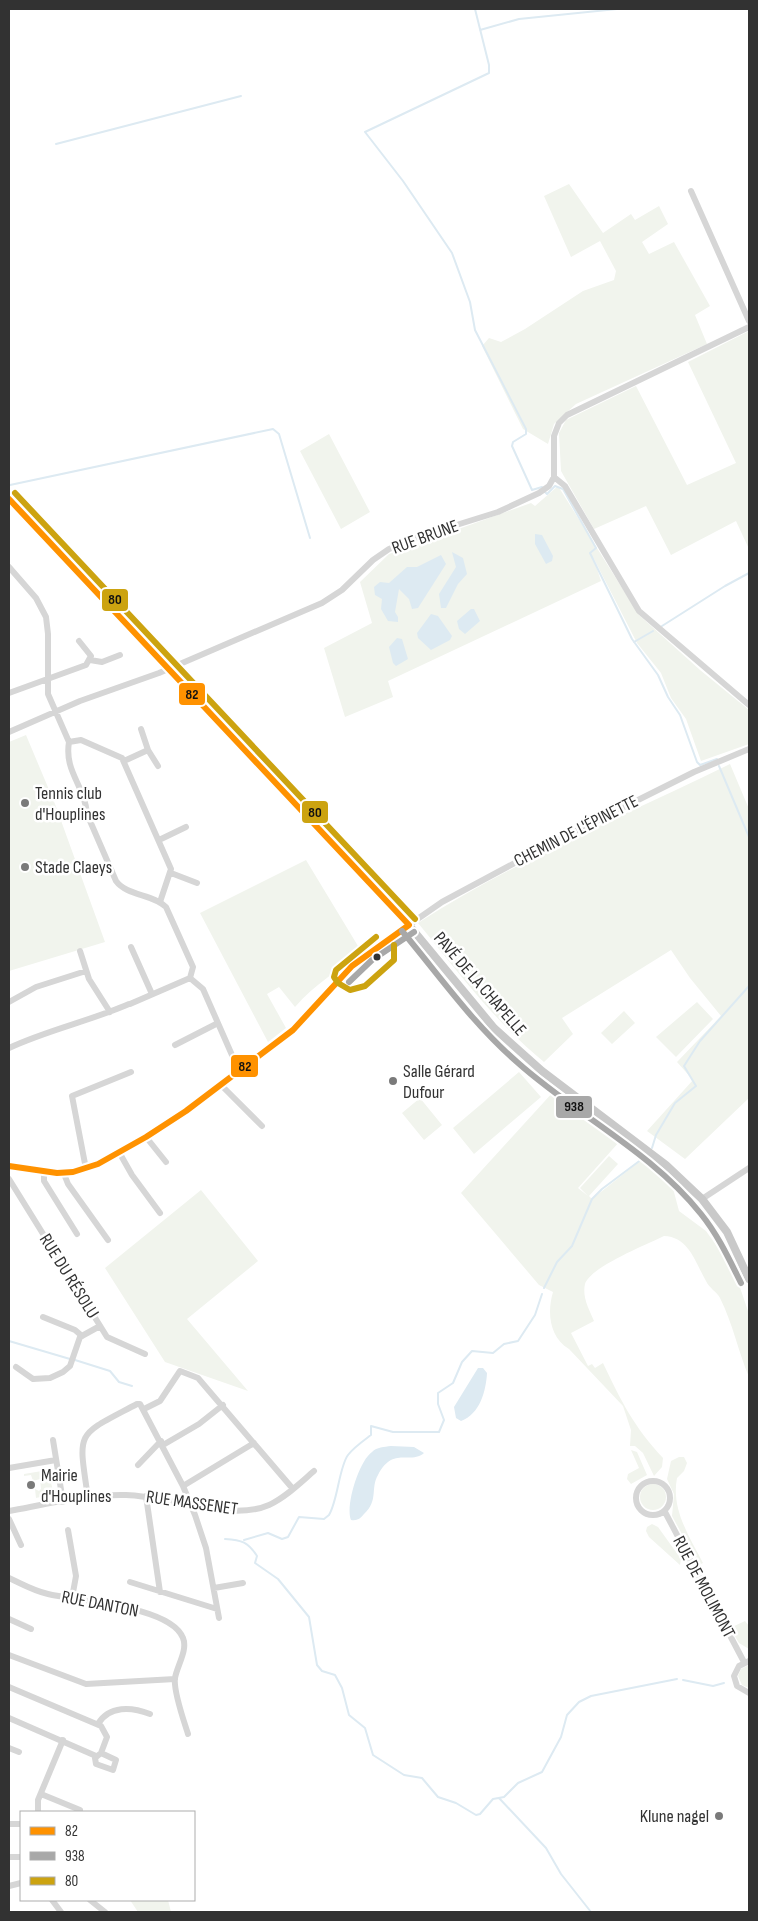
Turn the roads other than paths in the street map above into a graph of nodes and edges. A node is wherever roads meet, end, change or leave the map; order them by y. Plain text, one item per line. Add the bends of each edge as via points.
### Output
1 (691, 191) dead end
2 (749, 321) edge
3 (749, 327) edge
4 (554, 477) junction
5 (9, 499) edge
6 (9, 567) edge
7 (79, 641) dead end
8 (120, 655) dead end
9 (90, 660) junction
10 (169, 668) junction
11 (47, 679) junction
12 (9, 693) edge
13 (749, 705) edge
14 (55, 712) junction
15 (141, 729) dead end
16 (9, 732) edge
17 (69, 742) junction
18 (749, 749) edge
19 (148, 750) junction
20 (124, 761) junction
21 (158, 766) dead end
22 (186, 827) dead end
23 (159, 840) junction
24 (172, 873) junction
25 (197, 883) dead end
26 (160, 902) junction
27 (409, 925) junction
28 (130, 947) dead end
29 (80, 951) dead end
30 (86, 971) junction
31 (190, 978) junction
32 (152, 994) junction
33 (9, 1002) edge
34 (110, 1012) junction
35 (218, 1023) junction
36 (175, 1045) dead end
37 (9, 1047) edge
38 (239, 1071) junction
39 (132, 1072) dead end
40 (221, 1085) junction
41 (262, 1126) dead end
42 (146, 1137) junction
43 (120, 1152) junction
44 (166, 1162) dead end
45 (9, 1166) edge
46 (749, 1168) edge
47 (86, 1169) junction
48 (44, 1172) junction
49 (64, 1174) junction
50 (9, 1178) edge
51 (702, 1198) junction
52 (160, 1213) dead end
53 (77, 1234) dead end
54 (108, 1240) dead end
55 (749, 1279) edge
56 (43, 1317) dead end
57 (100, 1326) junction
58 (82, 1336) junction
59 (145, 1354) dead end
60 (16, 1367) dead end
61 (222, 1405) junction
62 (144, 1409) junction
63 (53, 1440) dead end
64 (162, 1443) junction
65 (254, 1443) junction
66 (56, 1460) junction
67 (138, 1465) dead end
68 (9, 1468) edge
69 (314, 1471) dead end
70 (183, 1486) junction
71 (293, 1489) junction
72 (146, 1496) junction
73 (88, 1498) junction
74 (63, 1502) junction
75 (191, 1504) junction
76 (9, 1511) edge
77 (665, 1512) junction
78 (9, 1519) edge
79 (68, 1530) dead end
80 (21, 1545) dead end
81 (9, 1578) edge
82 (130, 1582) dead end
83 (244, 1583) dead end
84 (214, 1588) junction
85 (160, 1592) junction
86 (72, 1598) junction
87 (217, 1609) junction
88 (219, 1618) dead end
89 (9, 1619) edge
90 (31, 1629) dead end
91 (9, 1655) edge
92 (746, 1662) edge
93 (175, 1679) junction
94 (9, 1687) edge
95 (749, 1693) edge
96 (150, 1714) dead end
97 (9, 1718) edge
98 (98, 1724) junction
99 (188, 1734) dead end
100 (61, 1739) junction
101 (9, 1748) edge
102 (19, 1752) dead end
103 (41, 1794) junction
104 (80, 1810) dead end
105 (38, 1811) edge
106 (53, 1901) edge
107 (91, 1901) edge
108 (61, 1912) edge
109 (105, 1912) edge

1 - 2 street
3 - 4 street via 567,415 559,423 554,436
4 - 10 street, RUE BRUNE via 543,491 519,504 384,552 327,600
4 - 13 street via 565,486 639,611
5 - 10 main road, PAVÉ DE LA CHAPELLE
6 - 11 street via 34,594 46,617
7 - 9 street via 90,653
8 - 9 street via 102,662
9 - 11 street via 83,666
10 - 14 street, RUE BRUNE
10 - 27 main road, PAVÉ DE LA CHAPELLE
11 - 12 street
11 - 14 street via 48,694
14 - 16 street, RUE BRUNE
14 - 17 street
15 - 19 street
17 - 20 street via 84,741 118,754
17 - 26 street via 68,761 116,881 122,887
18 - 27 street, CHEMIN DE L'ÉPINETTE via 694,772 472,884
19 - 20 street
19 - 21 street
20 - 23 street
22 - 23 street
23 - 24 street
24 - 25 street
24 - 26 street
26 - 31 street via 168,909 193,967
27 - 38 street, CHEMIN DE L'ÉPINETTE via 360,959 297,1026
27 - 51 main road, PAVÉ DE LA CHAPELLE via 476,1008 514,1047 675,1172
28 - 32 street
29 - 30 street
30 - 33 street via 36,987
30 - 34 street
31 - 32 street
31 - 35 street via 202,987
32 - 34 street
34 - 37 street
35 - 36 street
35 - 38 street
38 - 40 street, CHEMIN DE L'ÉPINETTE
39 - 47 street via 72,1096
40 - 41 street
40 - 42 street, CHEMIN DE L'ÉPINETTE
42 - 43 street, CHEMIN DE L'ÉPINETTE
42 - 44 street
43 - 47 street, CHEMIN DE L'ÉPINETTE
43 - 52 street via 132,1175
45 - 48 street, CHEMIN DE L'ÉPINETTE
46 - 51 street
47 - 49 street, CHEMIN DE L'ÉPINETTE
48 - 49 street, CHEMIN DE L'ÉPINETTE
48 - 53 street via 44,1181
49 - 54 street
50 - 57 street, RUE DU RÉSOLU
51 - 55 main road, PAVÉ DE LA CHAPELLE via 730,1237
56 - 58 street
57 - 58 street
57 - 59 street, RUE DU RÉSOLU via 112,1341
58 - 60 street via 71,1364 64,1372 47,1378 31,1378
61 - 62 street via 200,1380 180,1371 160,1400
61 - 64 street via 200,1424
61 - 65 street
62 - 64 street
62 - 73 street via 137,1404 94,1427 85,1436 81,1452
63 - 66 street
64 - 67 street
64 - 70 street
65 - 70 street
65 - 71 street
66 - 68 street
66 - 74 street
69 - 71 street, RUE MASSENET
70 - 75 street
71 - 75 street, RUE MASSENET via 269,1505 251,1511
72 - 73 street, RUE MASSENET
72 - 75 street, RUE MASSENET
72 - 85 street
73 - 74 street, RUE MASSENET
74 - 76 street, RUE MASSENET
75 - 84 street via 204,1542
77 - 77 street via 670,1495 664,1485 652,1481 640,1487 636,1498 642,1512 653,1516
77 - 92 street, RUE DE MOLIMONT
78 - 80 street
79 - 86 street via 75,1572
81 - 86 street, RUE DANTON via 43,1593
82 - 85 street
83 - 84 street
84 - 87 street
85 - 87 street
86 - 93 street, RUE DANTON via 129,1608 174,1626 184,1639
87 - 88 street
89 - 90 street
91 - 93 street via 86,1684
92 - 95 street via 736,1670 734,1681 741,1690
93 - 99 street
94 - 98 street
96 - 98 street via 135,1709 111,1711
97 - 100 street
98 - 100 street via 107,1737 98,1754
100 - 103 street
101 - 102 street
103 - 104 street
103 - 105 street
106 - 108 street
107 - 109 street

